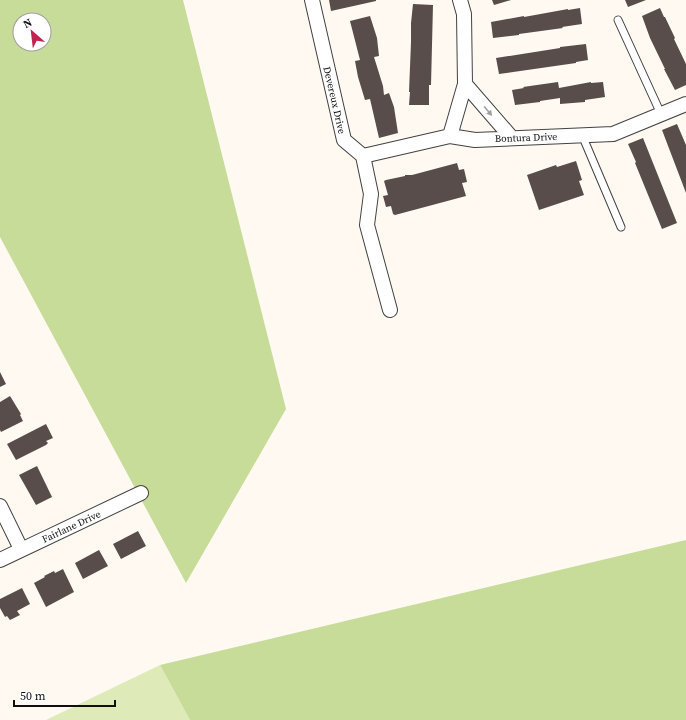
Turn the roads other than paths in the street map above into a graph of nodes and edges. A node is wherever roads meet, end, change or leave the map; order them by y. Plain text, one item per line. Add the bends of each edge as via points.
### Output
1 (312, 0) edge
2 (460, 0) edge
3 (618, 20) dead end
4 (465, 84) junction
5 (686, 104) edge
6 (661, 114) junction
7 (582, 135) junction
8 (450, 136) junction
9 (511, 138) junction
10 (363, 156) junction
11 (621, 227) dead end
12 (390, 310) dead end
13 (142, 493) dead end
14 (0, 506) edge
15 (21, 549) junction
16 (0, 560) edge

1 - 10 street, Devereux Drive via 344,140
2 - 4 street via 464,14
3 - 6 lane
4 - 8 street
4 -> 9 street
5 - 6 street, Bontura Drive
6 - 7 street, Bontura Drive via 613,134
7 - 9 street, Bontura Drive
7 - 11 lane
8 - 9 street, Bontura Drive via 475,140
8 - 10 street, Bontura Drive
10 - 12 street via 372,194 367,225
13 - 15 street, Fairlane Drive
14 - 15 street
15 - 16 street, Fairlane Drive

